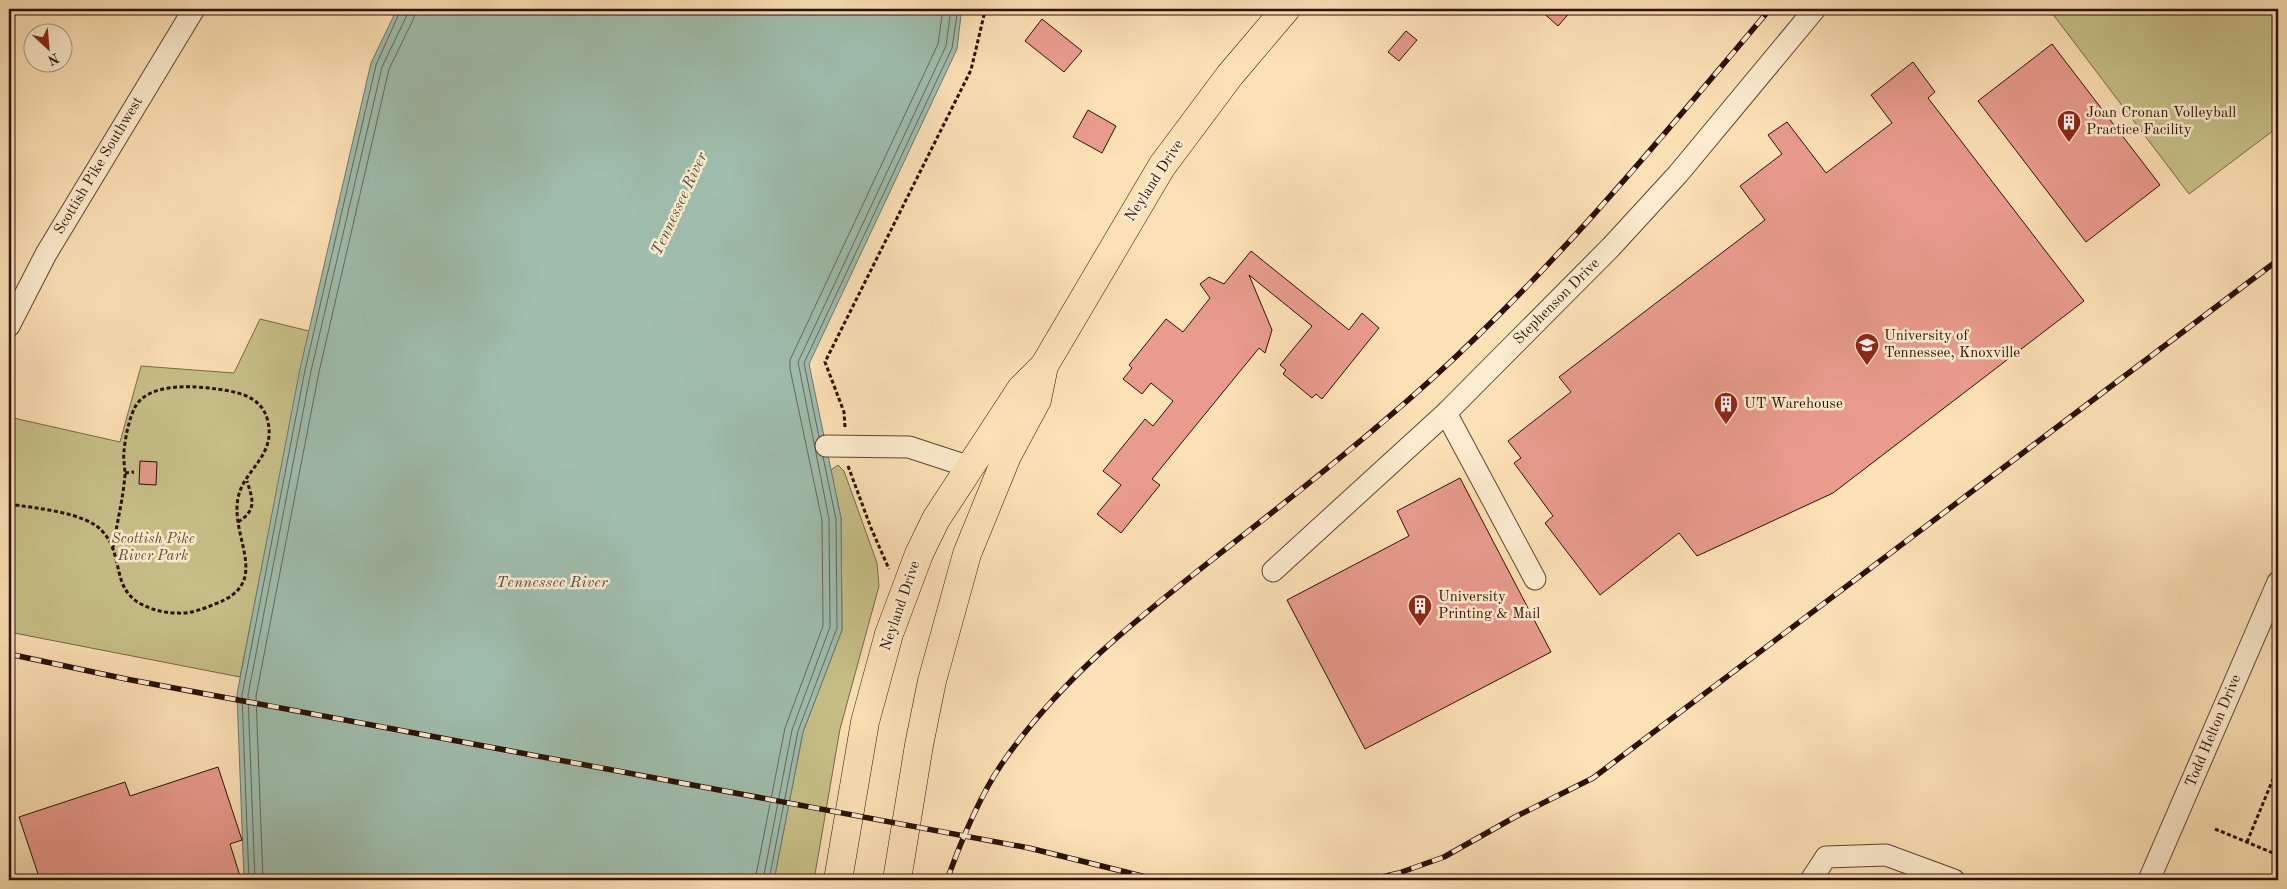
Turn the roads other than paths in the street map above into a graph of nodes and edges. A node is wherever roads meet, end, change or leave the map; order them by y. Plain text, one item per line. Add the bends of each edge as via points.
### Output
1 (194, 9) edge
2 (1286, 9) edge
3 (1814, 9) edge
4 (9, 326) edge
5 (1044, 366) junction
6 (1446, 413) junction
7 (826, 446) dead end
8 (970, 467) junction
9 (1273, 571) dead end
10 (1535, 578) dead end
11 (2278, 582) edge
12 (838, 880) edge
13 (897, 880) edge
14 (1811, 880) edge
15 (1954, 880) edge
16 (2149, 880) edge

1 - 4 street, Scottish Pike Southwest via 46,254
2 - 5 main road, Neyland Drive via 1230,75 1162,166
3 - 6 street, Stephenson Drive via 1625,233
5 - 8 main road, Neyland Drive via 1020,389
5 - 13 main road, Neyland Drive via 1037,400 1007,456 967,554 932,681
6 - 9 street, Stephenson Drive
6 - 10 street
7 - 8 street via 909,447
8 - 12 main road, Neyland Drive via 936,519 889,634 865,722
11 - 16 street, Todd Helton Drive
14 - 15 street via 1826,857 1886,856

